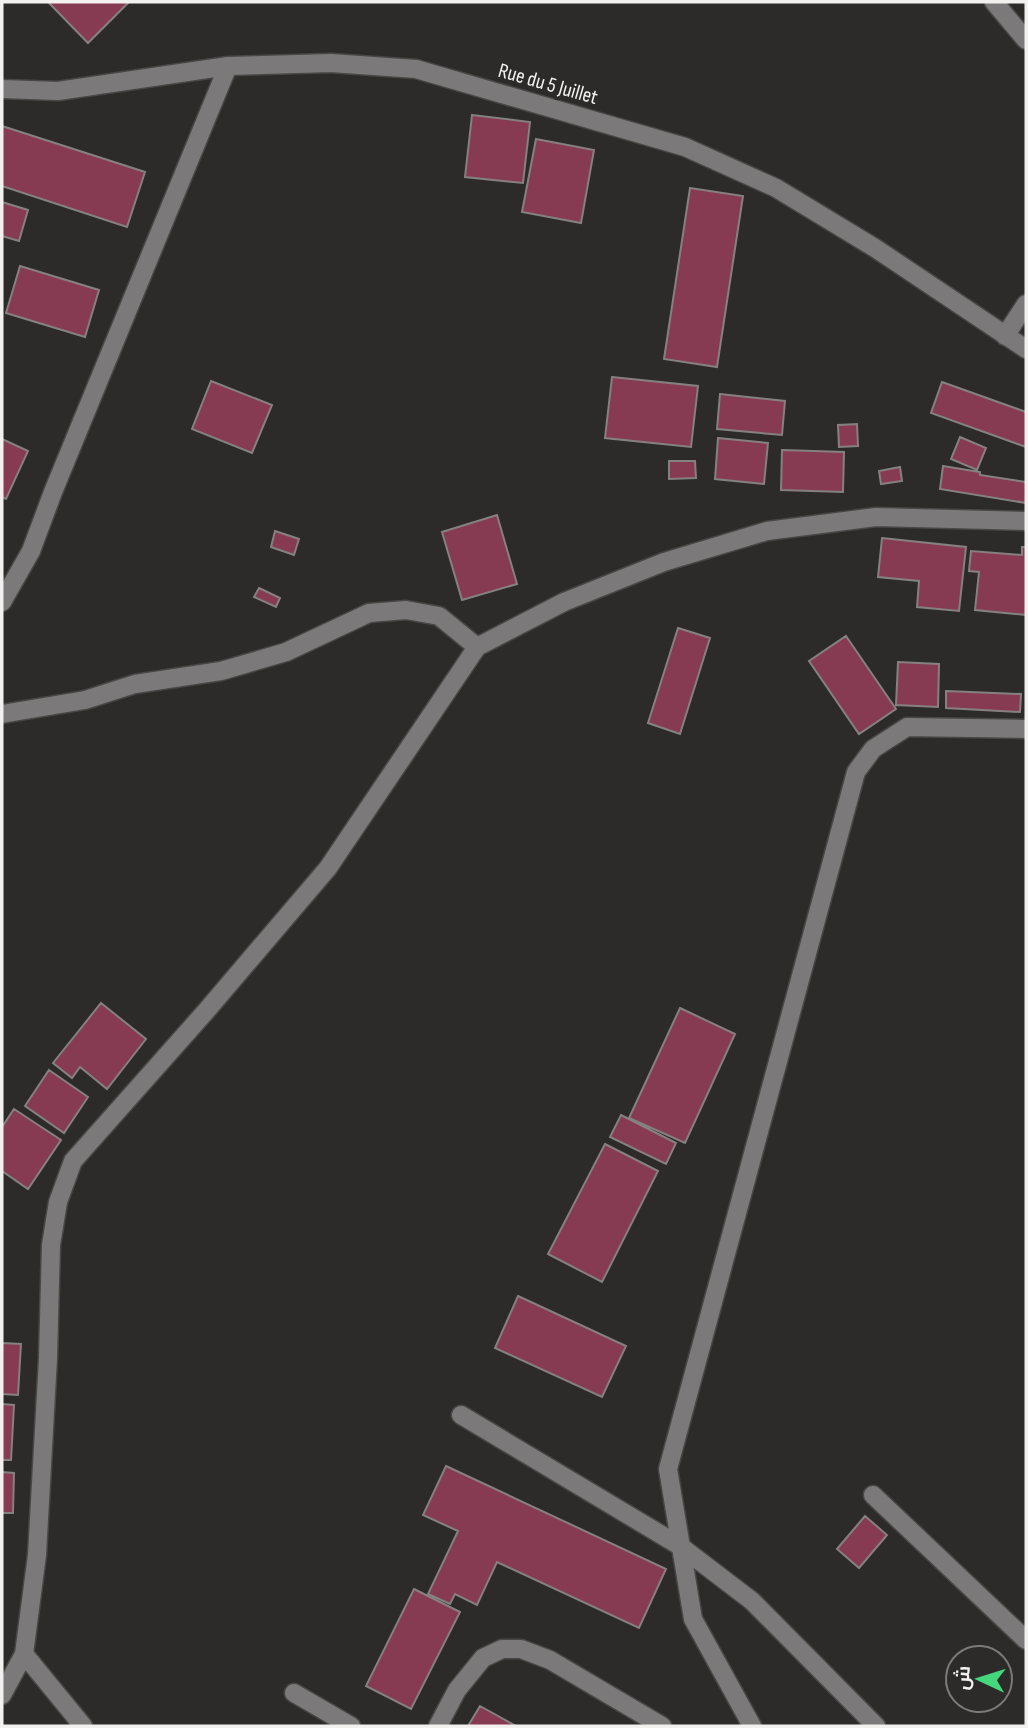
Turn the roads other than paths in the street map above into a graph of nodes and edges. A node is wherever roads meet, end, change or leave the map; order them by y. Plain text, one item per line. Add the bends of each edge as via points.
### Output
1 (994, 2) edge
2 (1026, 40) edge
3 (228, 66) junction
4 (2, 89) edge
5 (1026, 304) edge
6 (1005, 336) junction
7 (1026, 349) edge
8 (1026, 521) edge
9 (2, 602) edge
10 (477, 647) junction
11 (2, 714) edge
12 (1026, 729) edge
13 (461, 1415) dead end
14 (873, 1495) dead end
15 (680, 1546) junction
16 (1026, 1640) edge
17 (24, 1654) junction
18 (294, 1693) dead end
19 (2, 1695) edge
20 (83, 1726) edge
21 (351, 1726) edge
22 (438, 1726) edge
23 (662, 1726) edge
24 (752, 1726) edge
25 (876, 1726) edge

1 - 2 street
3 - 4 street, Rue du 5 Juillet via 58,91
3 - 6 street, Rue du 5 Juillet via 331,63 416,69 685,147 776,188
3 - 9 street via 31,551
5 - 6 street
6 - 7 street, Rue du 5 Juillet
8 - 10 street via 876,517 767,531 626,577 564,602
10 - 11 street via 439,616 406,610 369,613 286,652 221,671 135,684 85,700
10 - 17 street via 328,868 73,1161 58,1202 51,1245 37,1555
12 - 15 street via 907,727 873,749 856,772 668,1469
13 - 15 street
14 - 16 street
15 - 24 street via 693,1619
15 - 25 street via 752,1601
17 - 19 street
17 - 20 street
18 - 21 street
22 - 23 street via 457,1690 483,1658 502,1649 521,1648 550,1660

